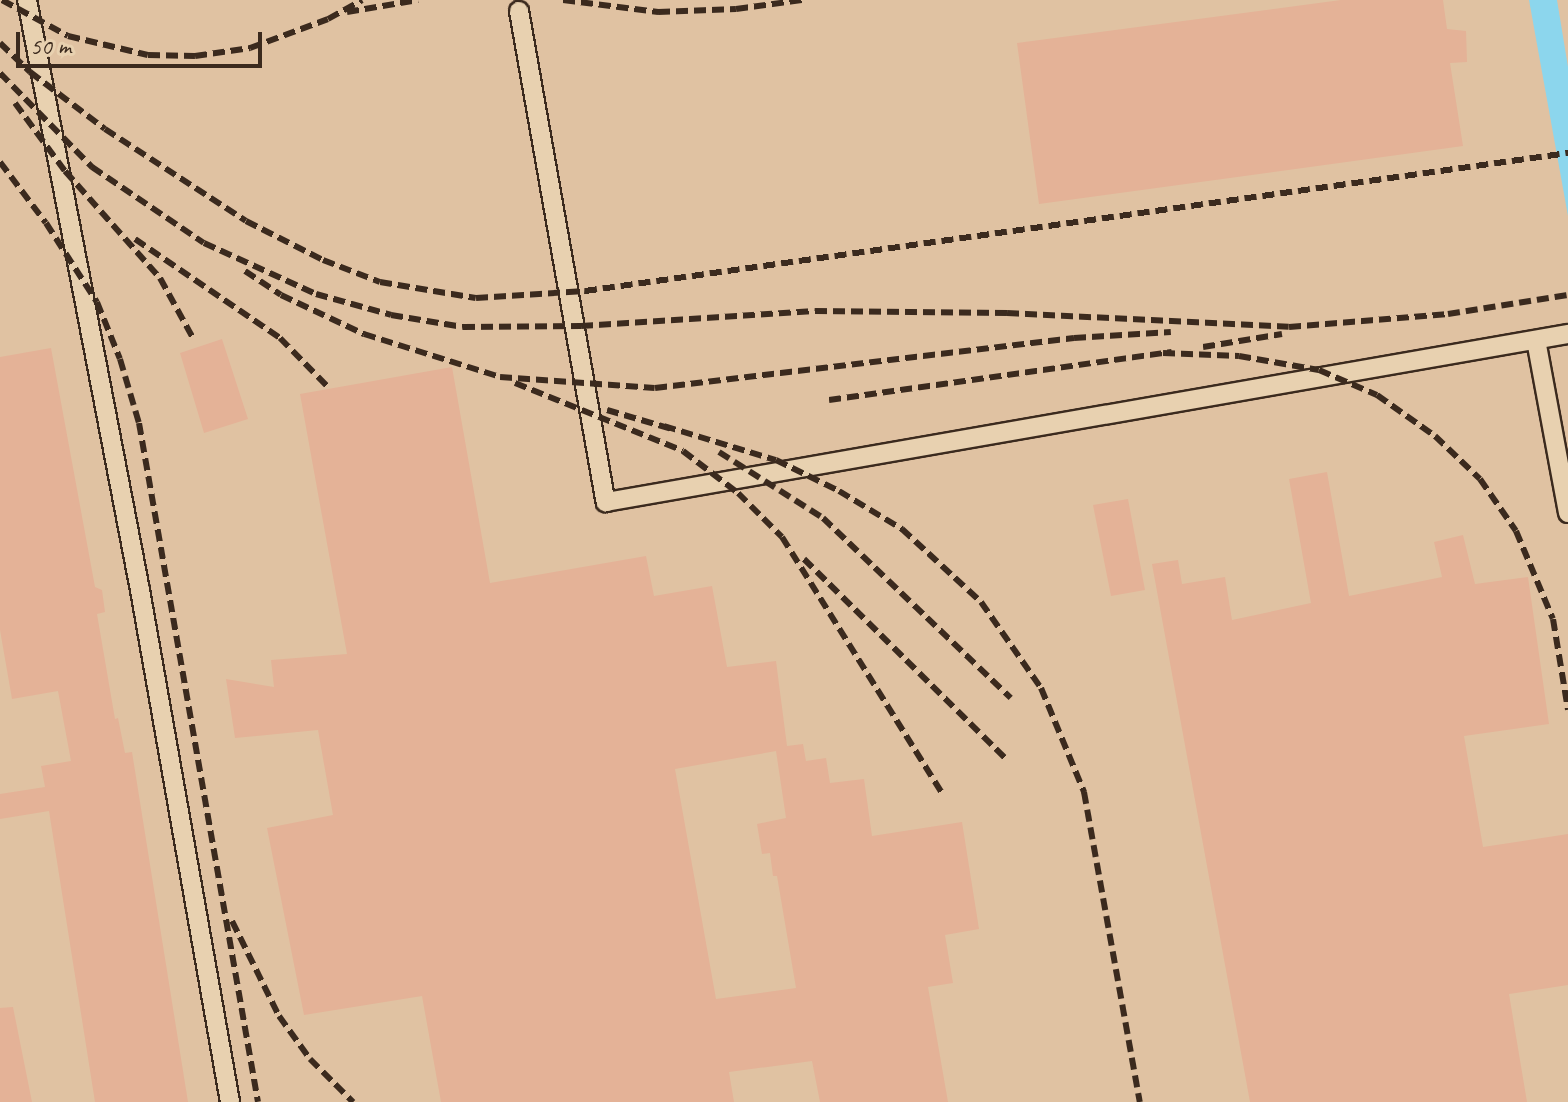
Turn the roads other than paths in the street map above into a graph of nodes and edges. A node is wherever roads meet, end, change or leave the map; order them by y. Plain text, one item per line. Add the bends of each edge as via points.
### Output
1 (27, 0) edge
2 (519, 11) dead end
3 (1568, 334) edge
4 (1536, 340) junction
5 (1568, 513) edge
6 (230, 1102) edge

1 - 6 lane via 140,590
2 - 4 lane via 606,502
3 - 4 lane
4 - 5 lane

